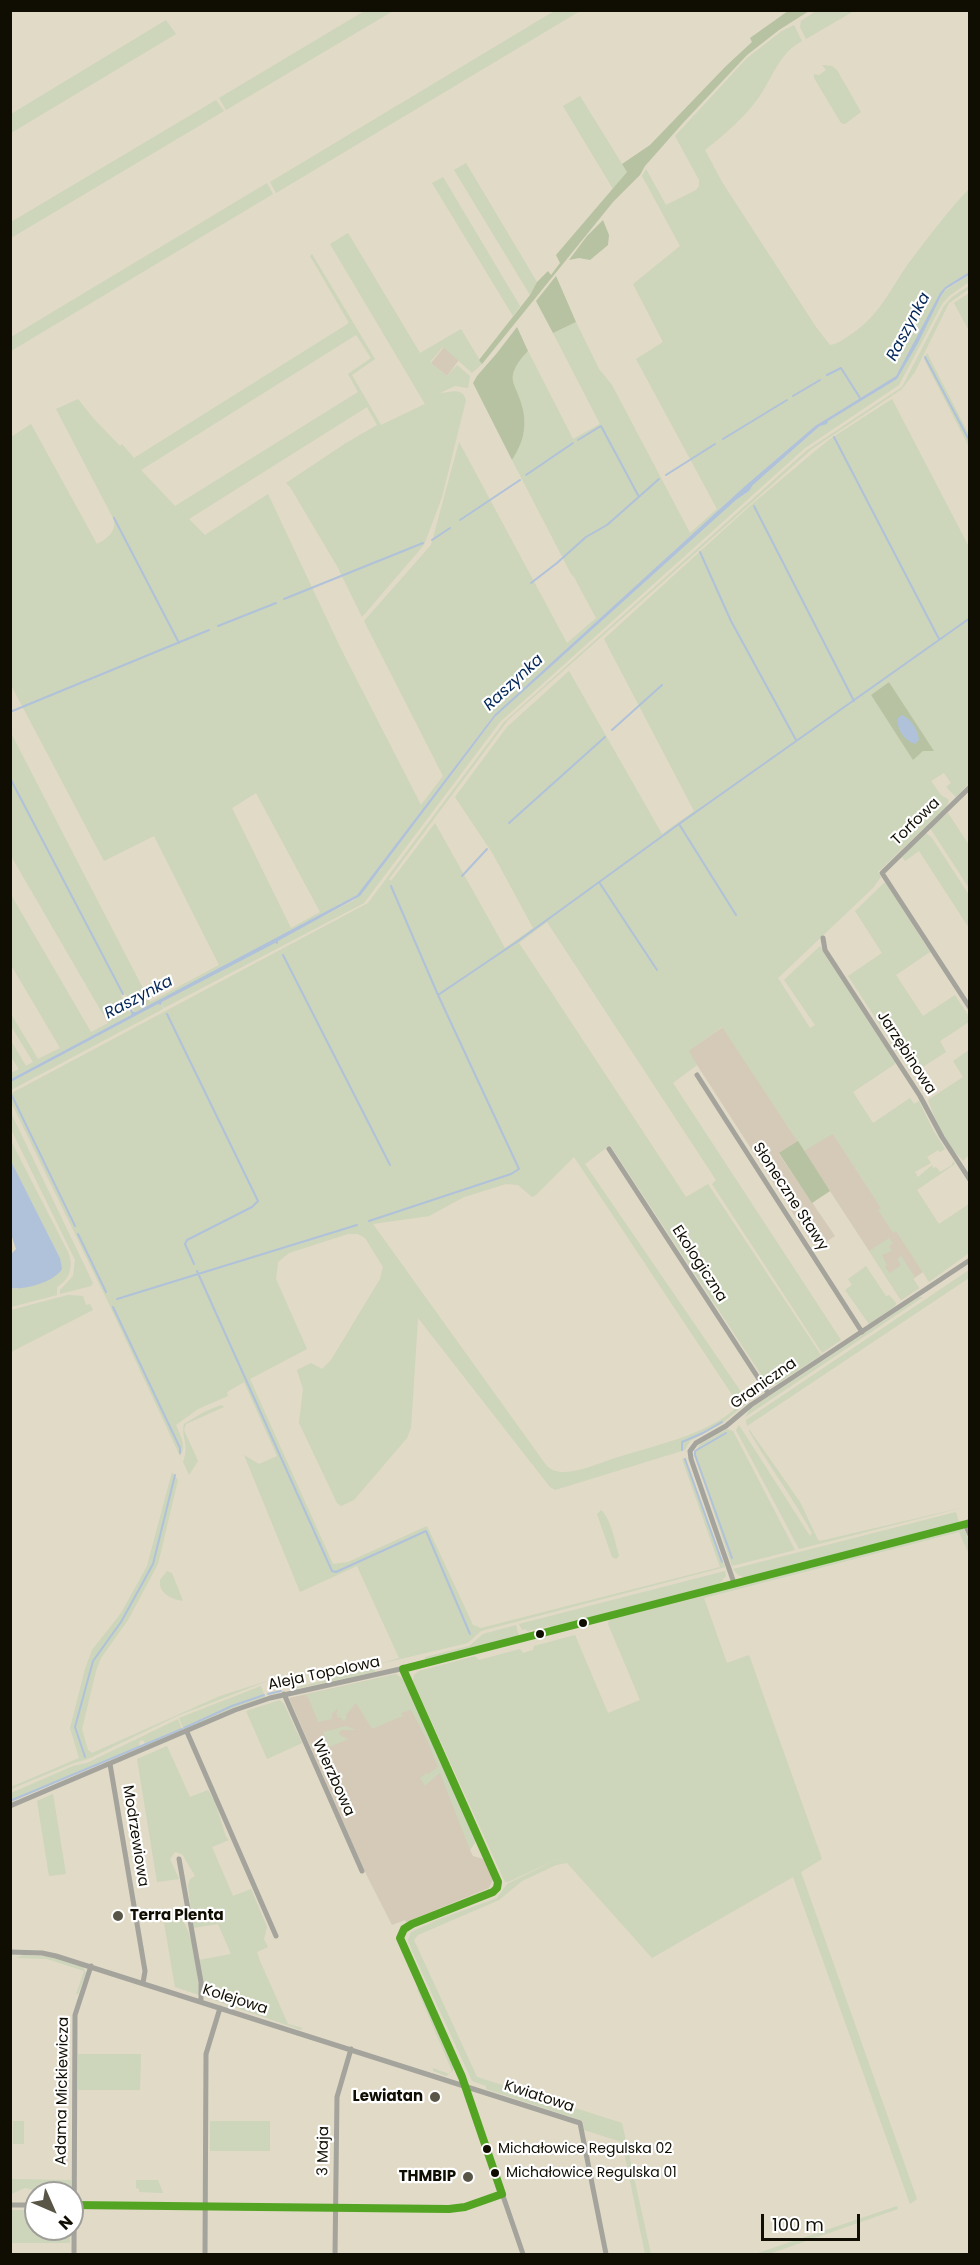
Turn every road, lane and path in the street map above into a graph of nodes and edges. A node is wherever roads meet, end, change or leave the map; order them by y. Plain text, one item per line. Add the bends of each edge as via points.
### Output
1 (969, 787) edge
2 (823, 938) dead end
3 (969, 1008) edge
4 (698, 1075) dead end
5 (609, 1149) dead end
6 (969, 1180) edge
7 (969, 1260) edge
8 (862, 1332) junction
9 (768, 1393) junction
10 (967, 1524) edge
11 (969, 1535) edge
12 (734, 1583) junction
13 (402, 1669) junction
14 (284, 1694) junction
15 (187, 1732) junction
16 (110, 1764) junction
17 (10, 1806) edge
18 (179, 1859) dead end
19 (362, 1870) dead end
20 (276, 1936) dead end
21 (10, 1952) edge
22 (91, 1966) junction
23 (143, 1983) junction
24 (201, 2001) junction
25 (220, 2008) junction
26 (351, 2049) junction
27 (459, 2070) junction
28 (450, 2081) junction
29 (465, 2086) junction
30 (73, 2181) edge
31 (502, 2194) junction
32 (84, 2205) edge
33 (205, 2206) junction
34 (335, 2208) junction
35 (205, 2254) edge
36 (335, 2254) edge
37 (523, 2254) edge
38 (606, 2254) edge

1 - 3 street, Torfowa via 883,872
2 - 6 street, Jarzębinowa via 825,950 920,1096
4 - 8 street, Słoneczne Stawy
5 - 9 street, Ekologiczna
7 - 8 street, Graniczna
8 - 9 street, Graniczna
9 - 12 street, Graniczna via 726,1426 696,1443 690,1453
10 - 11 street
10 - 12 street, Aleja Topolowa
12 - 13 street, Aleja Topolowa
13 - 14 street, Aleja Topolowa
13 - 27 street via 498,1882 493,1892 412,1924 400,1936
14 - 15 street, Aleja Topolowa via 246,1705
14 - 19 street, Wierzbowa
15 - 16 street, Aleja Topolowa
15 - 20 street
16 - 17 street, Aleja Topolowa
16 - 23 street, Modrzewiowa via 145,1971
18 - 24 street
21 - 22 street, Kolejowa via 42,1953
22 - 23 street, Kolejowa
22 - 30 street, Adama Mickiewicza via 75,2015
23 - 24 street, Kolejowa
24 - 25 street, Kolejowa
25 - 26 street, Kolejowa
25 - 33 street via 206,2055
26 - 28 street, Kolejowa
26 - 34 street, 3 Maja via 337,2097
27 - 28 street
27 - 29 street
28 - 29 street, Kolejowa
29 - 31 street
29 - 38 street, Kwiatowa via 580,2124
31 - 34 street via 453,2209
31 - 37 street
32 - 33 street
33 - 34 street
33 - 35 street
34 - 36 street, 3 Maja

